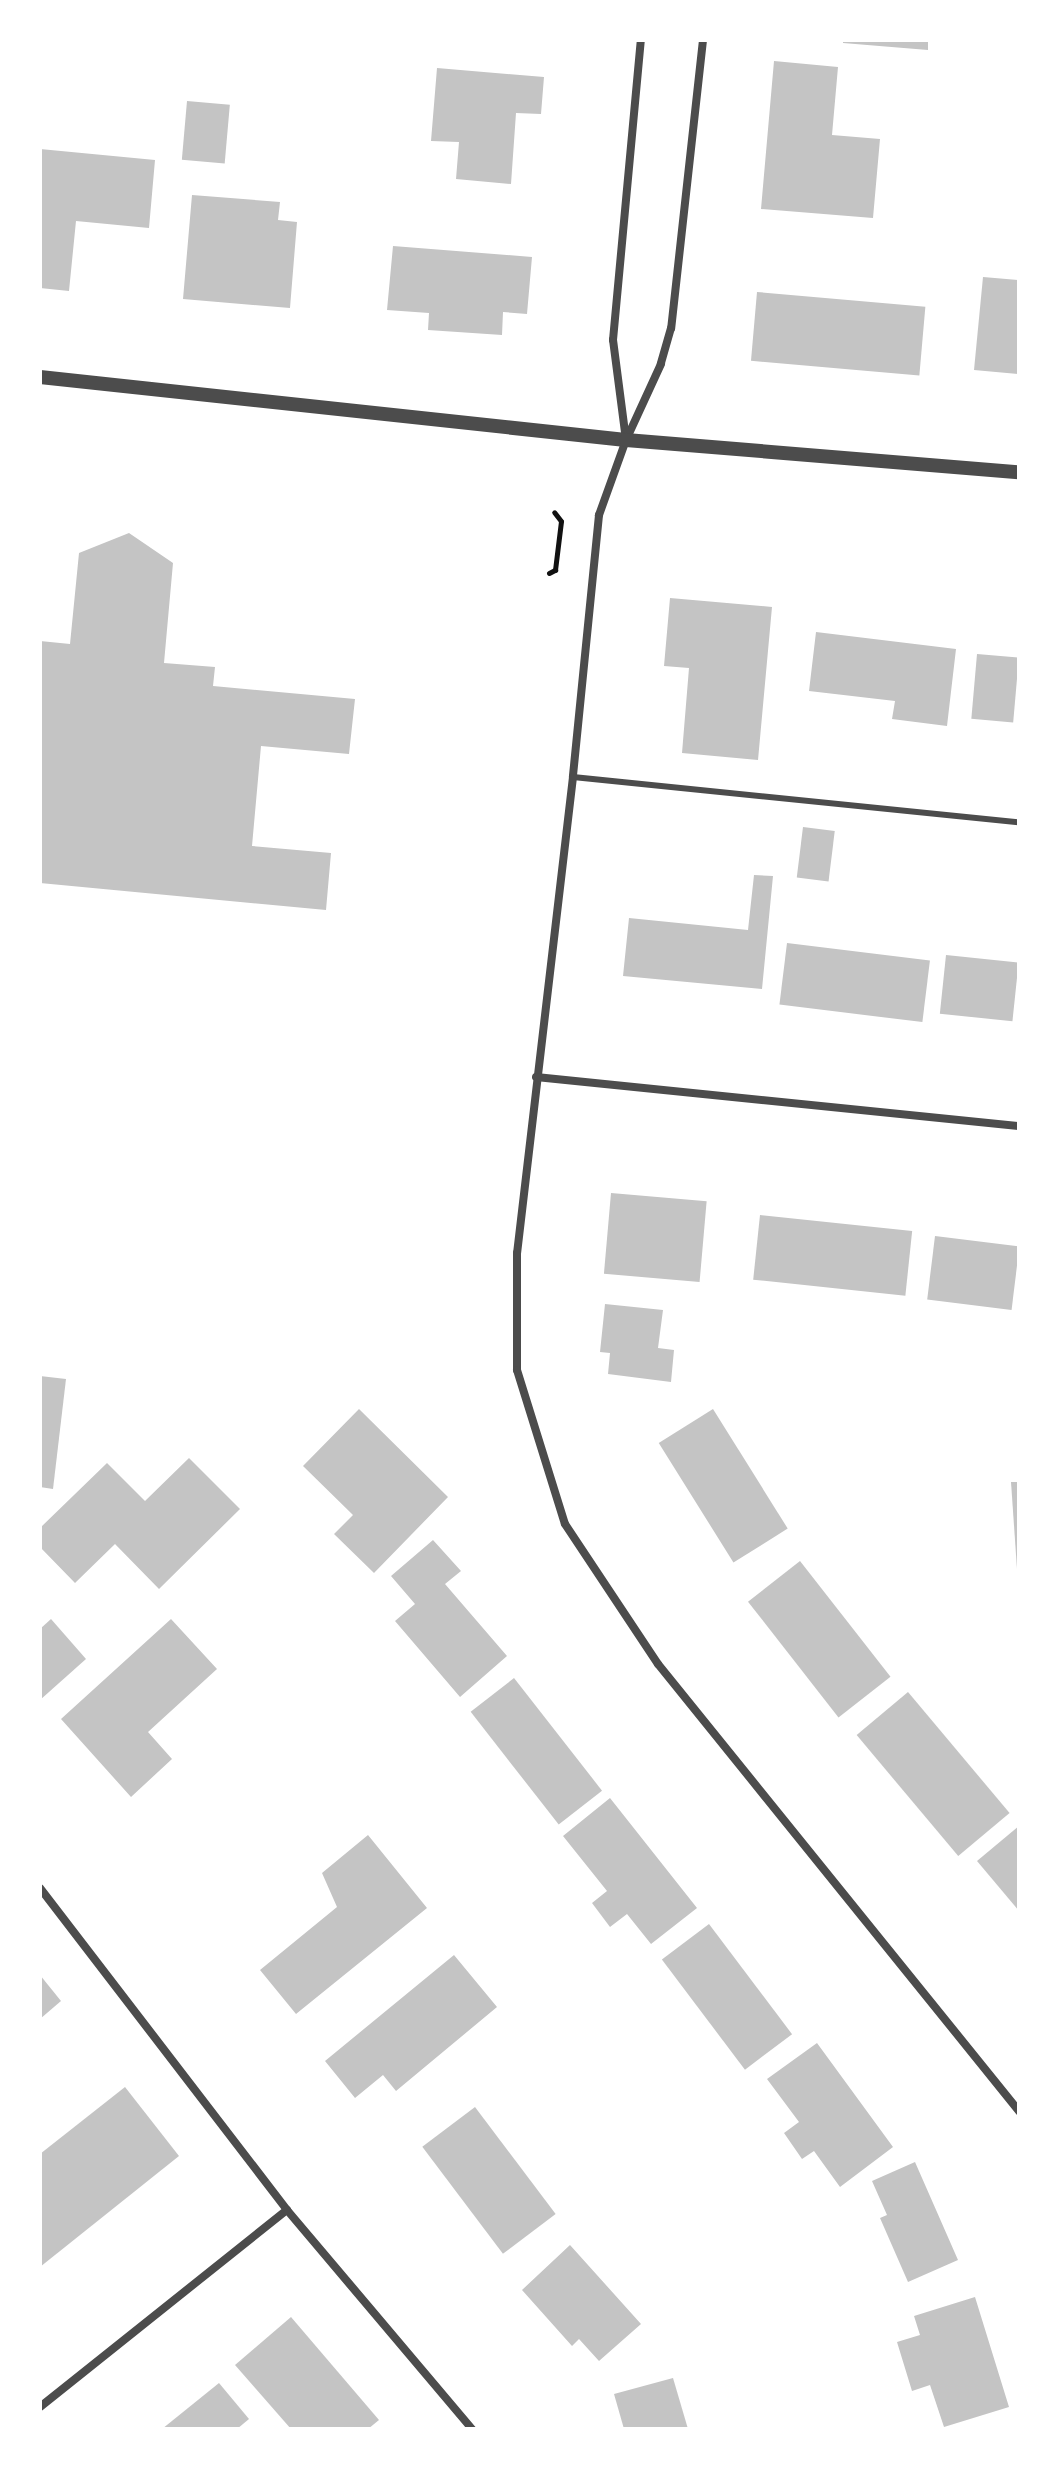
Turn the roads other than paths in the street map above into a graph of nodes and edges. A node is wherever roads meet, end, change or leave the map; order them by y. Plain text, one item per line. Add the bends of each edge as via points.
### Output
1 (641, 40) edge
2 (703, 40) edge
3 (40, 377) edge
4 (626, 440) junction
5 (1019, 472) edge
6 (573, 777) junction
7 (1019, 822) edge
8 (536, 1077) junction
9 (1019, 1126) edge
10 (40, 1888) edge
11 (1019, 2111) edge
12 (287, 2210) junction
13 (40, 2407) edge
14 (472, 2429) edge

1 - 4 street via 613,340
2 - 4 street via 671,328 661,364
3 - 4 street
4 - 5 street
4 - 6 street via 599,515
6 - 7 lane
6 - 8 street
8 - 9 street
8 - 11 street via 517,1253 517,1370 565,1524 658,1664
10 - 12 street
12 - 13 street
12 - 14 street

